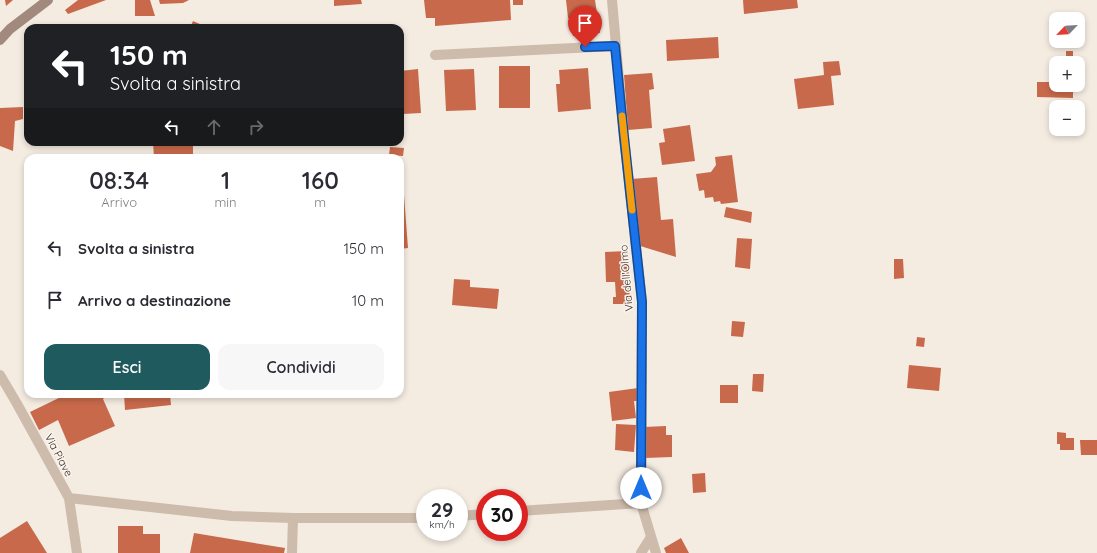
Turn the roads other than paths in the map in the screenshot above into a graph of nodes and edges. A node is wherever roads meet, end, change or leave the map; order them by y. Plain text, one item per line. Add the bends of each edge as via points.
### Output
1 (612, 0) edge
2 (42, 2) edge
3 (10, 29) junction
4 (0, 36) edge
5 (0, 40) edge
6 (615, 46) junction
7 (435, 55) dead end
8 (0, 375) edge
9 (68, 498) junction
10 (641, 503) junction
11 (528, 511) edge
12 (294, 518) junction
13 (416, 518) edge
14 (651, 537) junction
15 (77, 553) edge
16 (292, 553) edge
17 (640, 553) edge
18 (656, 553) edge

1 - 6 street, Via dell'Olmo
2 - 3 main road
3 - 4 street
3 - 5 main road
6 - 7 street
6 - 10 street, Via dell'Olmo via 642,302
8 - 9 street, Via Piave
9 - 12 street via 232,516
9 - 15 street, Via Piave
10 - 11 street
10 - 14 street, Via dell'Olmo
12 - 13 street
12 - 16 street
14 - 17 street
14 - 18 street, Via dell'Olmo

